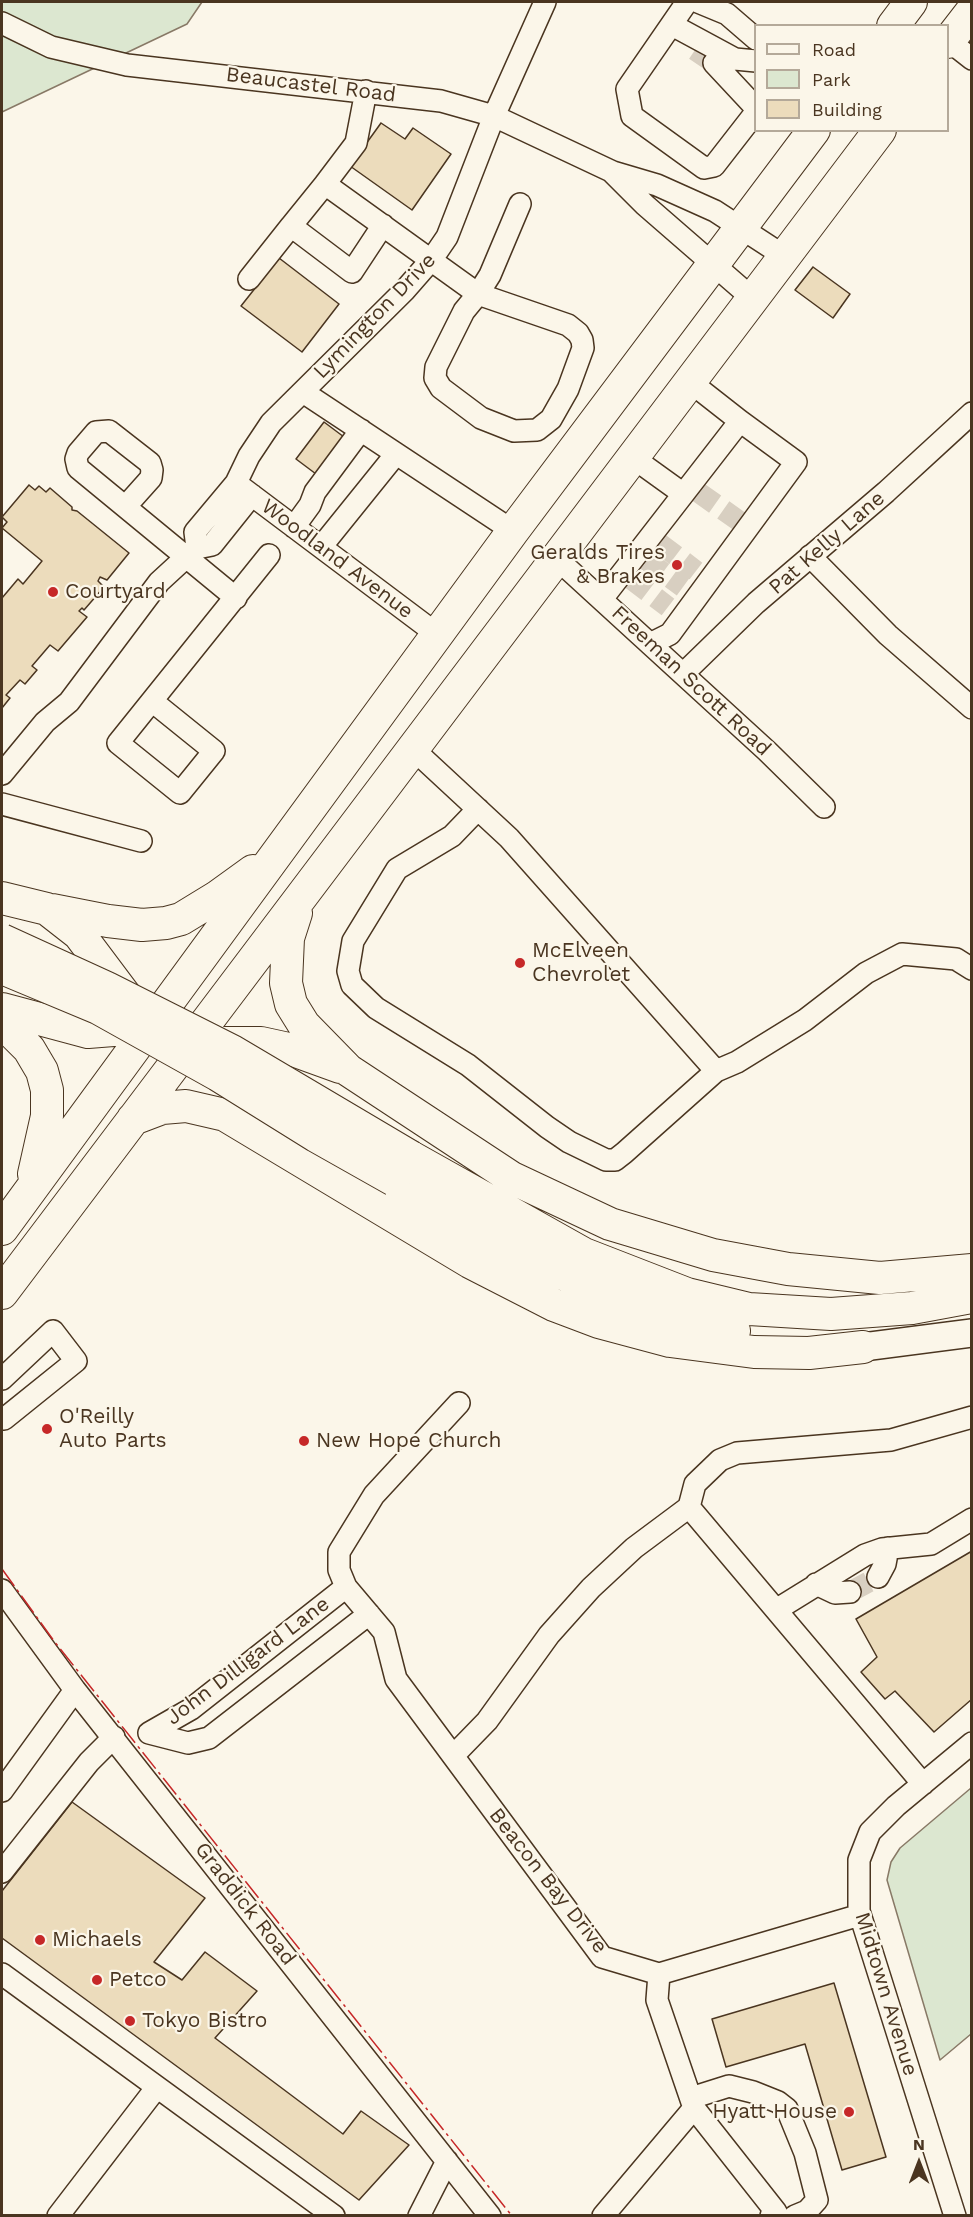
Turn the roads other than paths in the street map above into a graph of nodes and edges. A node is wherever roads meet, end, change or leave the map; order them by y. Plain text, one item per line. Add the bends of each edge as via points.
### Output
1 (545, 2) edge
2 (687, 2) edge
3 (699, 2) edge
4 (911, 2) edge
5 (972, 11) edge
6 (2, 23) edge
7 (894, 24) edge
8 (669, 29) junction
9 (754, 37) edge
10 (956, 47) edge
11 (695, 50) tunnel mouth
12 (754, 61) edge
13 (714, 63) tunnel mouth
14 (366, 91) junction
15 (754, 108) edge
16 (754, 113) edge
17 (494, 116) junction
18 (812, 132) edge
19 (878, 132) edge
20 (613, 172) junction
21 (325, 184) junction
22 (520, 204) dead end
23 (383, 225) junction
24 (291, 226) junction
25 (741, 227) junction
26 (784, 256) junction
27 (432, 259) junction
28 (713, 266) junction
29 (249, 279) dead end
30 (478, 294) junction
31 (752, 298) junction
32 (689, 381) junction
33 (303, 392) junction
34 (972, 413) edge
35 (740, 421) junction
36 (361, 430) junction
37 (396, 454) junction
38 (632, 457) junction
39 (694, 486) junction
40 (244, 489) junction
41 (126, 506) dead end
42 (294, 526) junction
43 (513, 531) junction
44 (321, 547) junction
45 (192, 552) junction
46 (269, 555) dead end
47 (810, 556) junction
48 (556, 558) junction
49 (236, 598) junction
50 (602, 599) junction
51 (438, 635) junction
52 (650, 644) junction
53 (684, 674) junction
54 (152, 701) junction
55 (972, 708) edge
56 (413, 749) junction
57 (2, 774) edge
58 (2, 804) edge
59 (824, 807) dead end
60 (478, 809) junction
61 (141, 841) dead end
62 (273, 856) junction
63 (302, 896) junction
64 (2, 898) edge
65 (47, 909) junction
66 (2, 940) edge
67 (2, 968) edge
68 (972, 969) edge
69 (2, 1009) edge
70 (2, 1022) edge
71 (152, 1027) junction
72 (190, 1044) junction
73 (348, 1070) junction
74 (716, 1071) junction
75 (133, 1119) junction
76 (250, 1128) junction
77 (403, 1168) junction
78 (29, 1190) junction
79 (2, 1229) edge
80 (972, 1270) edge
81 (2, 1293) edge
82 (972, 1297) edge
83 (972, 1333) edge
84 (863, 1347) junction
85 (2, 1379) edge
86 (459, 1403) dead end
87 (2, 1419) edge
88 (969, 1421) edge
89 (689, 1507) junction
90 (972, 1519) edge
91 (888, 1548) junction
92 (878, 1577) tunnel mouth
93 (816, 1584) junction
94 (346, 1587) junction
95 (2, 1590) edge
96 (850, 1592) tunnel mouth
97 (776, 1610) junction
98 (369, 1614) junction
99 (75, 1690) junction
100 (150, 1733) junction
101 (117, 1741) junction
102 (972, 1743) edge
103 (453, 1756) junction
104 (922, 1784) junction
105 (2, 1791) edge
106 (2, 1872) edge
107 (860, 1915) junction
108 (2, 1974) edge
109 (658, 1974) junction
110 (157, 2087) junction
111 (693, 2103) junction
112 (447, 2161) junction
113 (783, 2215) edge
114 (58, 2216) edge
115 (334, 2216) edge
116 (418, 2216) edge
117 (490, 2216) edge
118 (603, 2216) edge
119 (954, 2216) edge

1 - 17 street, Lymington Drive
2 - 8 street
3 - 9 street via 728,14
4 - 7 highway
5 - 10 highway
6 - 14 street, Beaucastel Road via 51,47 127,65
8 - 11 street
8 - 12 street via 735,59
8 - 16 street via 627,89 633,116 704,168 714,166
13 - 15 street
14 - 17 street, Beaucastel Road via 441,101
14 - 21 street via 356,143
17 - 20 street, Beaucastel Road
17 - 27 street, Lymington Drive via 447,237
18 - 25 highway
19 - 26 highway
20 - 25 street, Beaucastel Road via 657,185
20 - 28 street, Beaucastel Road
21 - 23 street
21 - 24 street
22 - 30 street
23 - 24 street via 352,272
23 - 27 street
24 - 29 street
25 - 26 street, Beaucastel Road
25 - 28 highway
26 - 31 highway
27 - 30 street
27 - 33 street, Lymington Drive
28 - 31 street, Beaucastel Road
28 - 43 highway
30 - 30 street via 464,311 436,368 435,378 441,388 481,418 514,431 537,430 550,418 568,389 583,348 582,340 568,325
31 - 32 highway
32 - 35 street
32 - 38 highway
33 - 36 street
33 - 40 street, Lymington Drive via 271,423 249,456
34 - 47 street, Pat Kelly Lane
35 - 39 street
35 - 52 street via 796,462 689,593 670,634
36 - 37 street
36 - 42 street
37 - 43 street
37 - 44 street
38 - 39 street
38 - 48 highway
39 - 50 street via 641,557
40 - 42 street, Woodland Avenue
40 - 45 street, Lymington Drive via 195,532
41 - 45 street
42 - 44 street, Woodland Avenue
43 - 51 highway
44 - 51 street, Woodland Avenue
45 - 49 street
45 - 57 street via 159,582 69,702 45,722
46 - 49 street
47 - 53 street, Pat Kelly Lane
47 - 55 street via 888,635
48 - 50 street, Freeman Scott Road
48 - 56 highway
49 - 54 street
50 - 52 street, Freeman Scott Road
51 - 62 highway
52 - 53 street, Freeman Scott Road
53 - 59 street, Freeman Scott Road
54 - 54 street via 118,743 180,793 214,751
56 - 60 street
56 - 63 highway
58 - 61 street
60 - 74 street via 555,888
60 - 74 street via 452,836 397,869 366,916 348,956 352,985 360,996 468,1065 569,1142 606,1160 624,1154
62 - 65 highway via 217,897 181,919 165,923 108,921
62 - 71 highway
63 - 72 highway
63 - 73 highway via 288,938 285,964 291,1004 304,1025
64 - 65 highway
65 - 71 highway via 79,934 115,985
66 - 77 highway, bridge via 232,1051
67 - 77 highway, bridge via 99,1008 316,1136
68 - 74 street via 956,959 902,954 866,973 804,1020
69 - 71 highway via 88,1032
70 - 78 highway via 29,1049 42,1071 47,1090 47,1116
71 - 72 highway
71 - 78 highway
72 - 73 highway via 261,1043
72 - 75 highway
72 - 76 highway via 226,1101
73 - 80 highway via 512,1178 610,1224 651,1238 712,1255 788,1269 880,1278
75 - 76 highway via 162,1108 186,1106 217,1112
75 - 81 highway
76 - 84 highway via 277,1148 470,1262 554,1305 598,1322 670,1341 754,1352 809,1353
77 - 82 highway via 584,1254 687,1294 749,1309 831,1314 912,1308
77 - 84 highway via 509,1248 629,1305 715,1328
78 - 79 highway
83 - 84 main road
85 - 87 street via 53,1331 76,1361
86 - 94 street via 374,1495 351,1531 339,1552 339,1570
88 - 89 street via 891,1440 737,1453 720,1460 695,1484
89 - 97 street
89 - 103 street via 634,1548 591,1588 549,1635 487,1721
90 - 91 street via 931,1544
91 - 92 street
91 - 93 street via 856,1559
93 - 96 street via 835,1593
93 - 97 street
94 - 98 street, Beacon Bay Drive
94 - 100 street, John Dilligard Lane via 191,1709
95 - 99 street, Graddick Road
97 - 104 street
98 - 100 street, John Dilligard Lane via 209,1738 188,1743
98 - 103 street, Beacon Bay Drive via 384,1632 396,1679
99 - 101 street, Graddick Road
99 - 105 street
100 - 101 street, John Dilligard Lane
101 - 106 street via 89,1762
101 - 112 street, Graddick Road
102 - 104 street, Midtown Avenue
103 - 109 street, Beacon Bay Drive via 602,1957
104 - 107 street, Midtown Avenue via 870,1833 858,1860
107 - 109 street
107 - 119 street, Midtown Avenue
108 - 110 street
109 - 111 street via 657,2000
110 - 114 street
110 - 115 street
111 - 113 street
111 - 113 street via 729,2086 753,2092 787,2109 805,2153 817,2200 807,2211
111 - 118 street
112 - 116 street
112 - 117 street, Graddick Road

